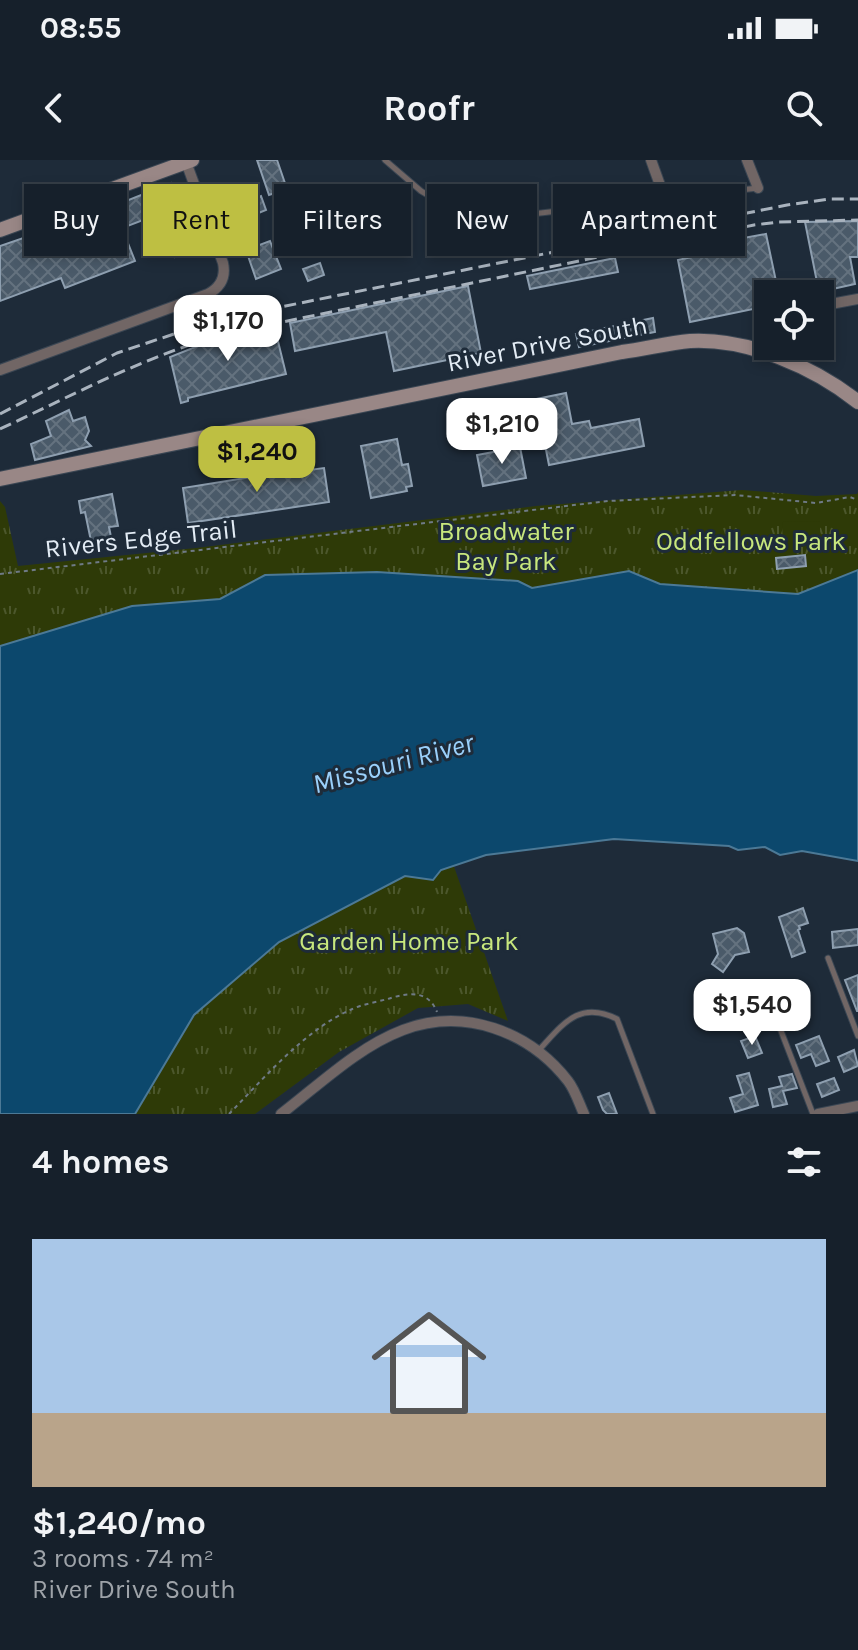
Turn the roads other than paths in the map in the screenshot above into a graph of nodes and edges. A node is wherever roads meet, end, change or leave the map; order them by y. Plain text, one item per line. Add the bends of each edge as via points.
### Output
1 (385, 160) edge
2 (651, 160) edge
3 (747, 160) edge
4 (189, 161) edge
5 (660, 184) edge
6 (758, 188) joint
7 (745, 190) edge
8 (553, 212) edge
9 (0, 230) edge
10 (858, 299) edge
11 (834, 303) edge
12 (795, 362) joint
13 (0, 370) edge
14 (858, 402) edge
15 (0, 479) edge
16 (828, 958) dead end
17 (771, 1005) dead end
18 (858, 1036) edge
19 (539, 1050) junction
20 (858, 1106) edge
21 (281, 1114) edge
22 (584, 1114) edge
23 (653, 1114) edge
24 (816, 1114) edge

1 - 8 lane via 421,191 471,221
2 - 5 street
3 - 6 street
4 - 9 main road
4 - 13 street via 225,270 220,285 208,294
6 - 7 lane
10 - 11 street
12 - 14 main road, River Drive South
12 - 15 main road, River Drive South via 743,347 692,341
16 - 18 lane
17 - 24 lane
19 - 21 street via 507,1032 469,1021 402,1030 369,1047
19 - 22 street via 570,1083
19 - 23 lane via 566,1021 585,1011 617,1019
20 - 24 street

